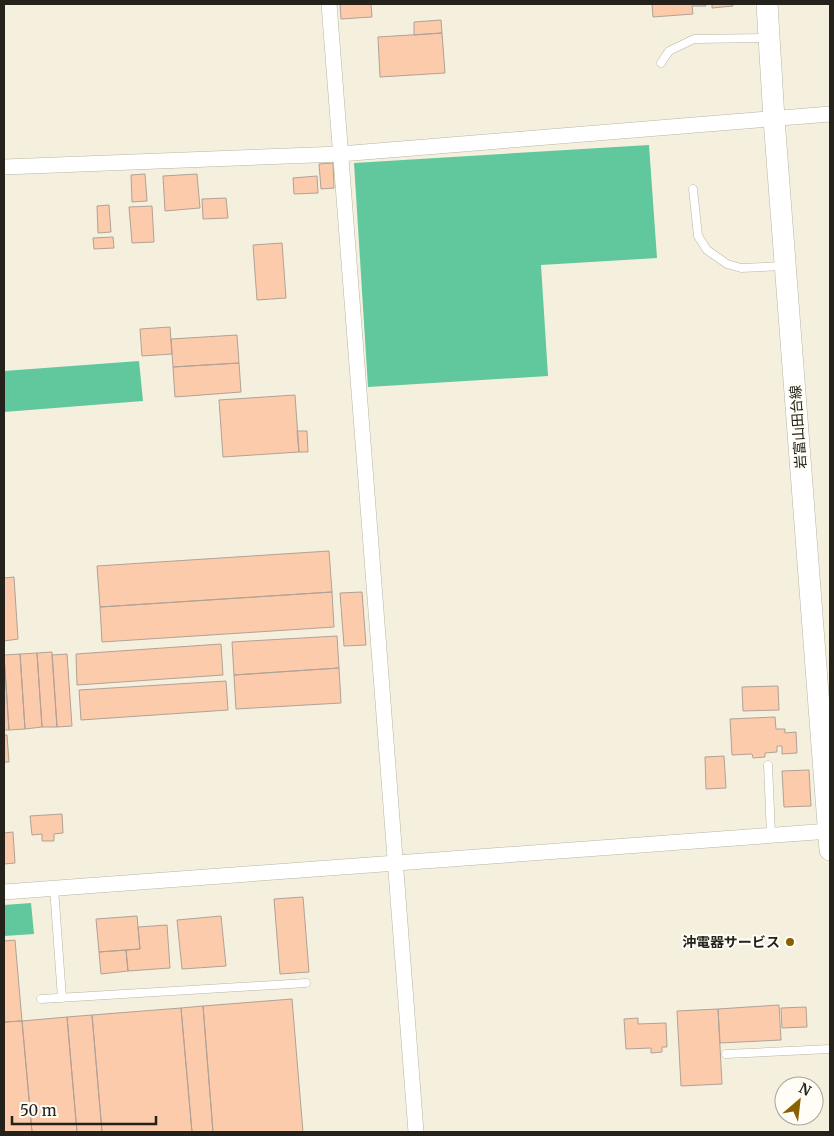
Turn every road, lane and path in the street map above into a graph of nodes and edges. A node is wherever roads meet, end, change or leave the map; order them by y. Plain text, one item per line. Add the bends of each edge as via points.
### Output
1 (329, 4) edge
2 (767, 4) edge
3 (769, 38) junction
4 (661, 63) dead end
5 (830, 114) edge
6 (774, 119) junction
7 (340, 154) junction
8 (4, 167) edge
9 (693, 189) dead end
10 (785, 266) junction
11 (768, 765) dead end
12 (772, 835) junction
13 (830, 837) edge
14 (398, 863) junction
15 (54, 888) junction
16 (4, 892) edge
17 (306, 983) dead end
18 (62, 998) junction
19 (41, 999) dead end
20 (830, 1049) edge
21 (726, 1054) dead end
22 (416, 1132) edge

1 - 7 street
2 - 3 main road, 岩富山田台線
3 - 4 lane via 694,39 669,51
3 - 6 main road, 岩富山田台線
5 - 6 street
6 - 7 street
6 - 10 main road, 岩富山田台線
7 - 8 street
7 - 14 street
9 - 10 lane via 698,236 707,250 727,264 741,268
10 - 13 main road, 岩富山田台線
11 - 12 lane
12 - 13 street
12 - 14 street
14 - 15 street
14 - 22 street
15 - 16 street
15 - 18 lane
17 - 18 lane
18 - 19 lane
20 - 21 lane

